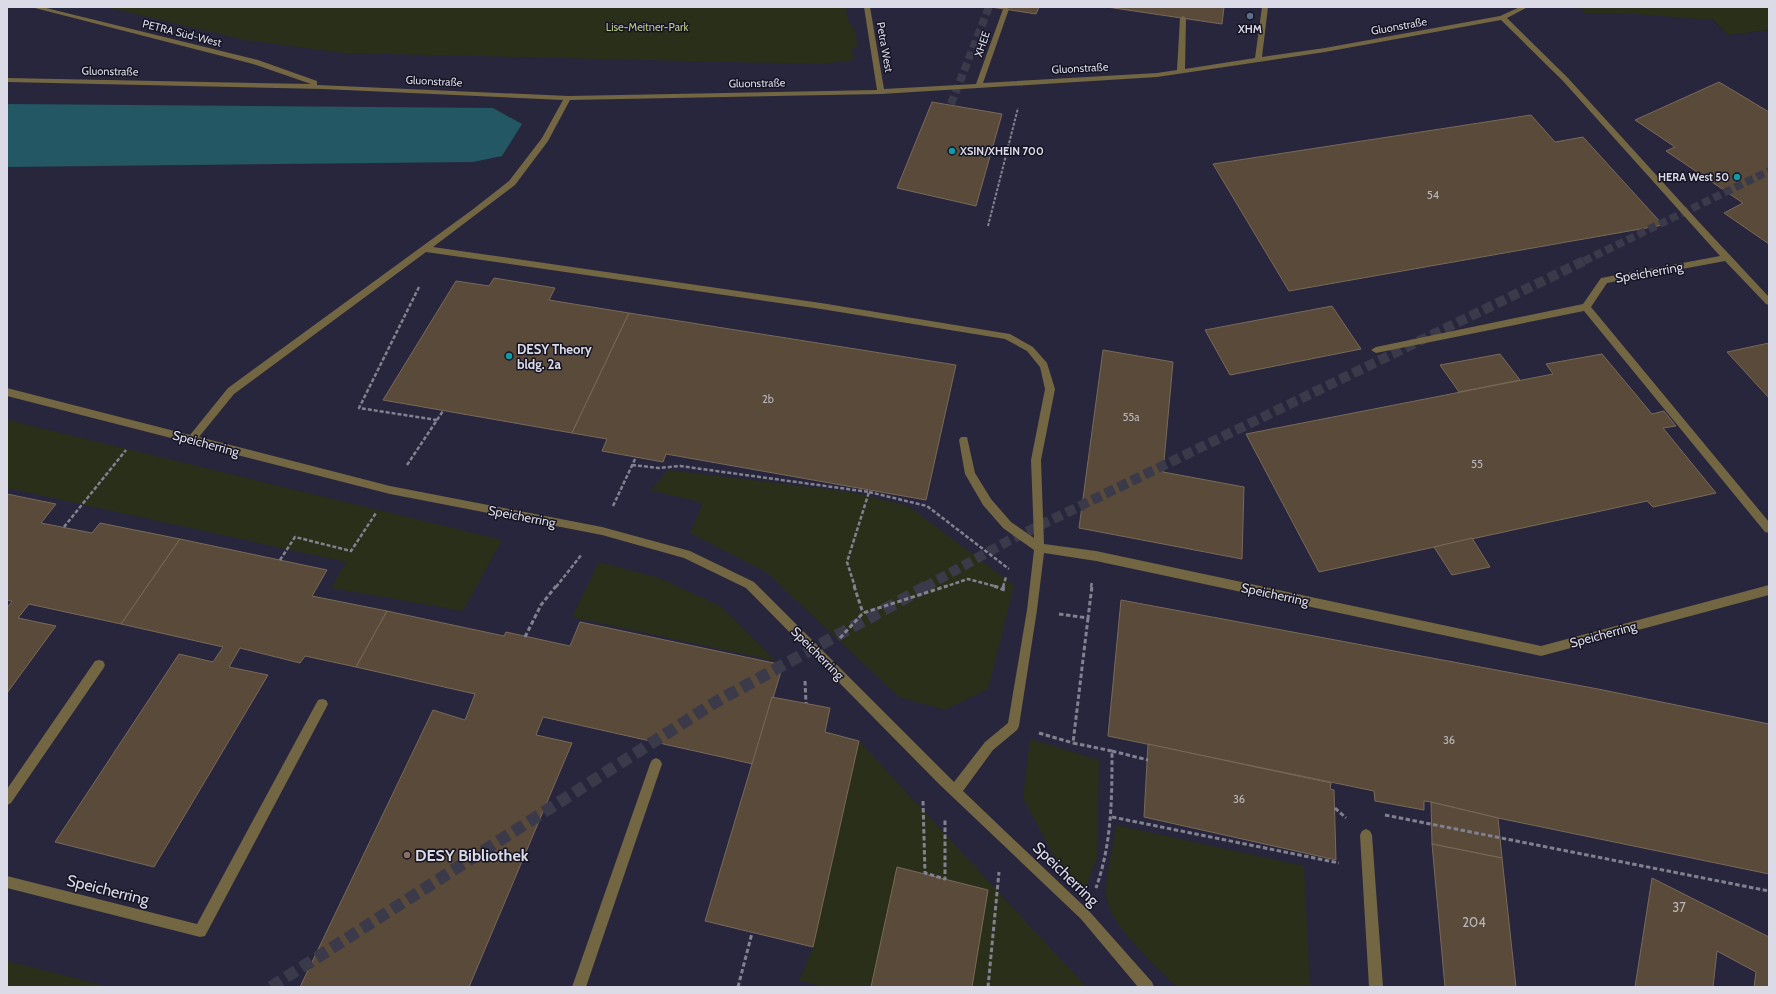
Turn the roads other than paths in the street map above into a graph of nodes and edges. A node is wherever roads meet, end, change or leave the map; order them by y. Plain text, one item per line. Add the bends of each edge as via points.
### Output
1 (34, 7) edge
2 (867, 7) edge
3 (1265, 7) edge
4 (1525, 7) edge
5 (1006, 9) dead end
6 (1183, 18) dead end
7 (1502, 18) junction
8 (1258, 60) junction
9 (1181, 72) junction
10 (7, 80) edge
11 (979, 86) junction
12 (323, 87) junction
13 (882, 92) junction
14 (568, 98) junction
15 (424, 249) junction
16 (1725, 258) junction
17 (1769, 302) edge
18 (1586, 307) junction
19 (1376, 350) dead end
20 (7, 392) edge
21 (192, 439) junction
22 (964, 440) dead end
23 (1769, 529) edge
24 (1040, 548) junction
25 (1769, 590) edge
26 (99, 665) dead end
27 (322, 704) dead end
28 (656, 764) dead end
29 (955, 791) junction
30 (7, 799) edge
31 (1366, 835) road end
32 (7, 882) edge
33 (580, 987) edge
34 (1147, 987) edge
35 (1376, 987) edge

1 - 12 lane, PETRA Süd-West via 255,62
2 - 13 lane, Petra West
3 - 8 lane
4 - 7 lane, Gluonstraße
5 - 11 lane, XHEE
6 - 9 lane
7 - 8 lane, Gluonstraße
7 - 16 lane via 1532,44 1578,93
8 - 9 lane, Gluonstraße
9 - 11 lane, Gluonstraße
10 - 12 lane, Gluonstraße
11 - 13 lane, Gluonstraße
12 - 14 lane, Gluonstraße
13 - 14 lane, Gluonstraße
14 - 15 lane via 545,139 512,183
15 - 21 lane via 231,391
15 - 24 lane via 820,306 1007,336 1030,349 1044,366 1050,389 1036,460
16 - 17 lane
16 - 18 lane, Speicherring via 1604,280
18 - 19 lane
18 - 23 lane
20 - 21 lane, Speicherring
21 - 29 lane, Speicherring via 390,490 602,531 686,554 750,584
22 - 24 lane via 970,474 987,502 1007,525
24 - 25 lane, Speicherring via 1096,556 1541,651
24 - 29 lane via 1013,726 989,746
26 - 30 lane
27 - 32 lane, Speicherring via 200,932
28 - 33 lane
29 - 34 lane, Speicherring via 1085,915
31 - 35 lane

